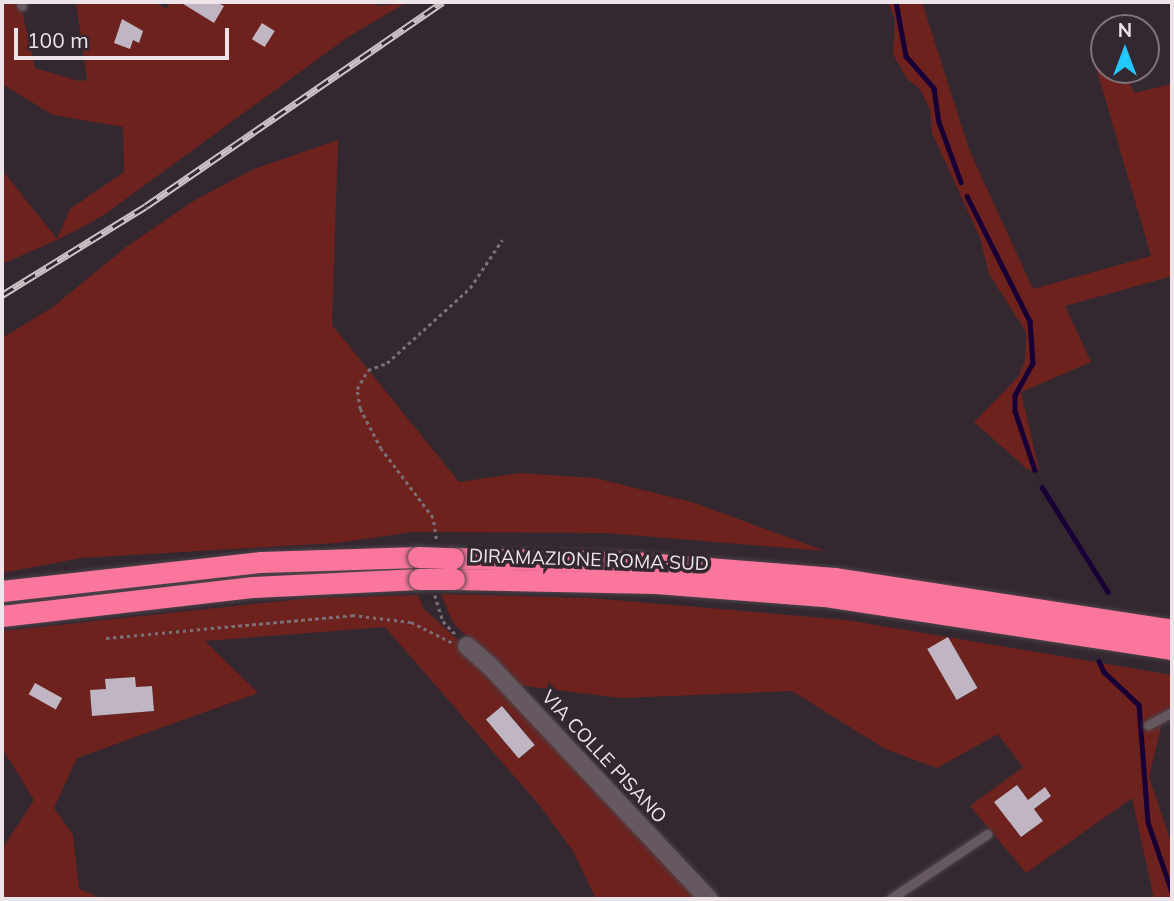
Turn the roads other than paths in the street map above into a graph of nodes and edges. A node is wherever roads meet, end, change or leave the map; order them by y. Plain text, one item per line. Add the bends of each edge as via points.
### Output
1 (454, 568) junction
2 (2, 591) edge
3 (2, 616) edge
4 (1172, 630) edge
5 (467, 646) road end
6 (1172, 649) edge
7 (1172, 712) edge
8 (1148, 725) dead end
9 (987, 834) dead end
10 (709, 899) edge
11 (890, 899) edge

1 - 2 highway, DIRAMAZIONE ROMA SUD, bridge via 418,557 261,562
1 - 3 highway, DIRAMAZIONE ROMA SUD, bridge via 427,585 262,586
1 - 4 highway, DIRAMAZIONE ROMA SUD via 663,564 822,577
1 - 6 highway, DIRAMAZIONE ROMA SUD via 832,597
5 - 10 street, VIA COLLE PISANO
7 - 8 lane
9 - 11 lane

